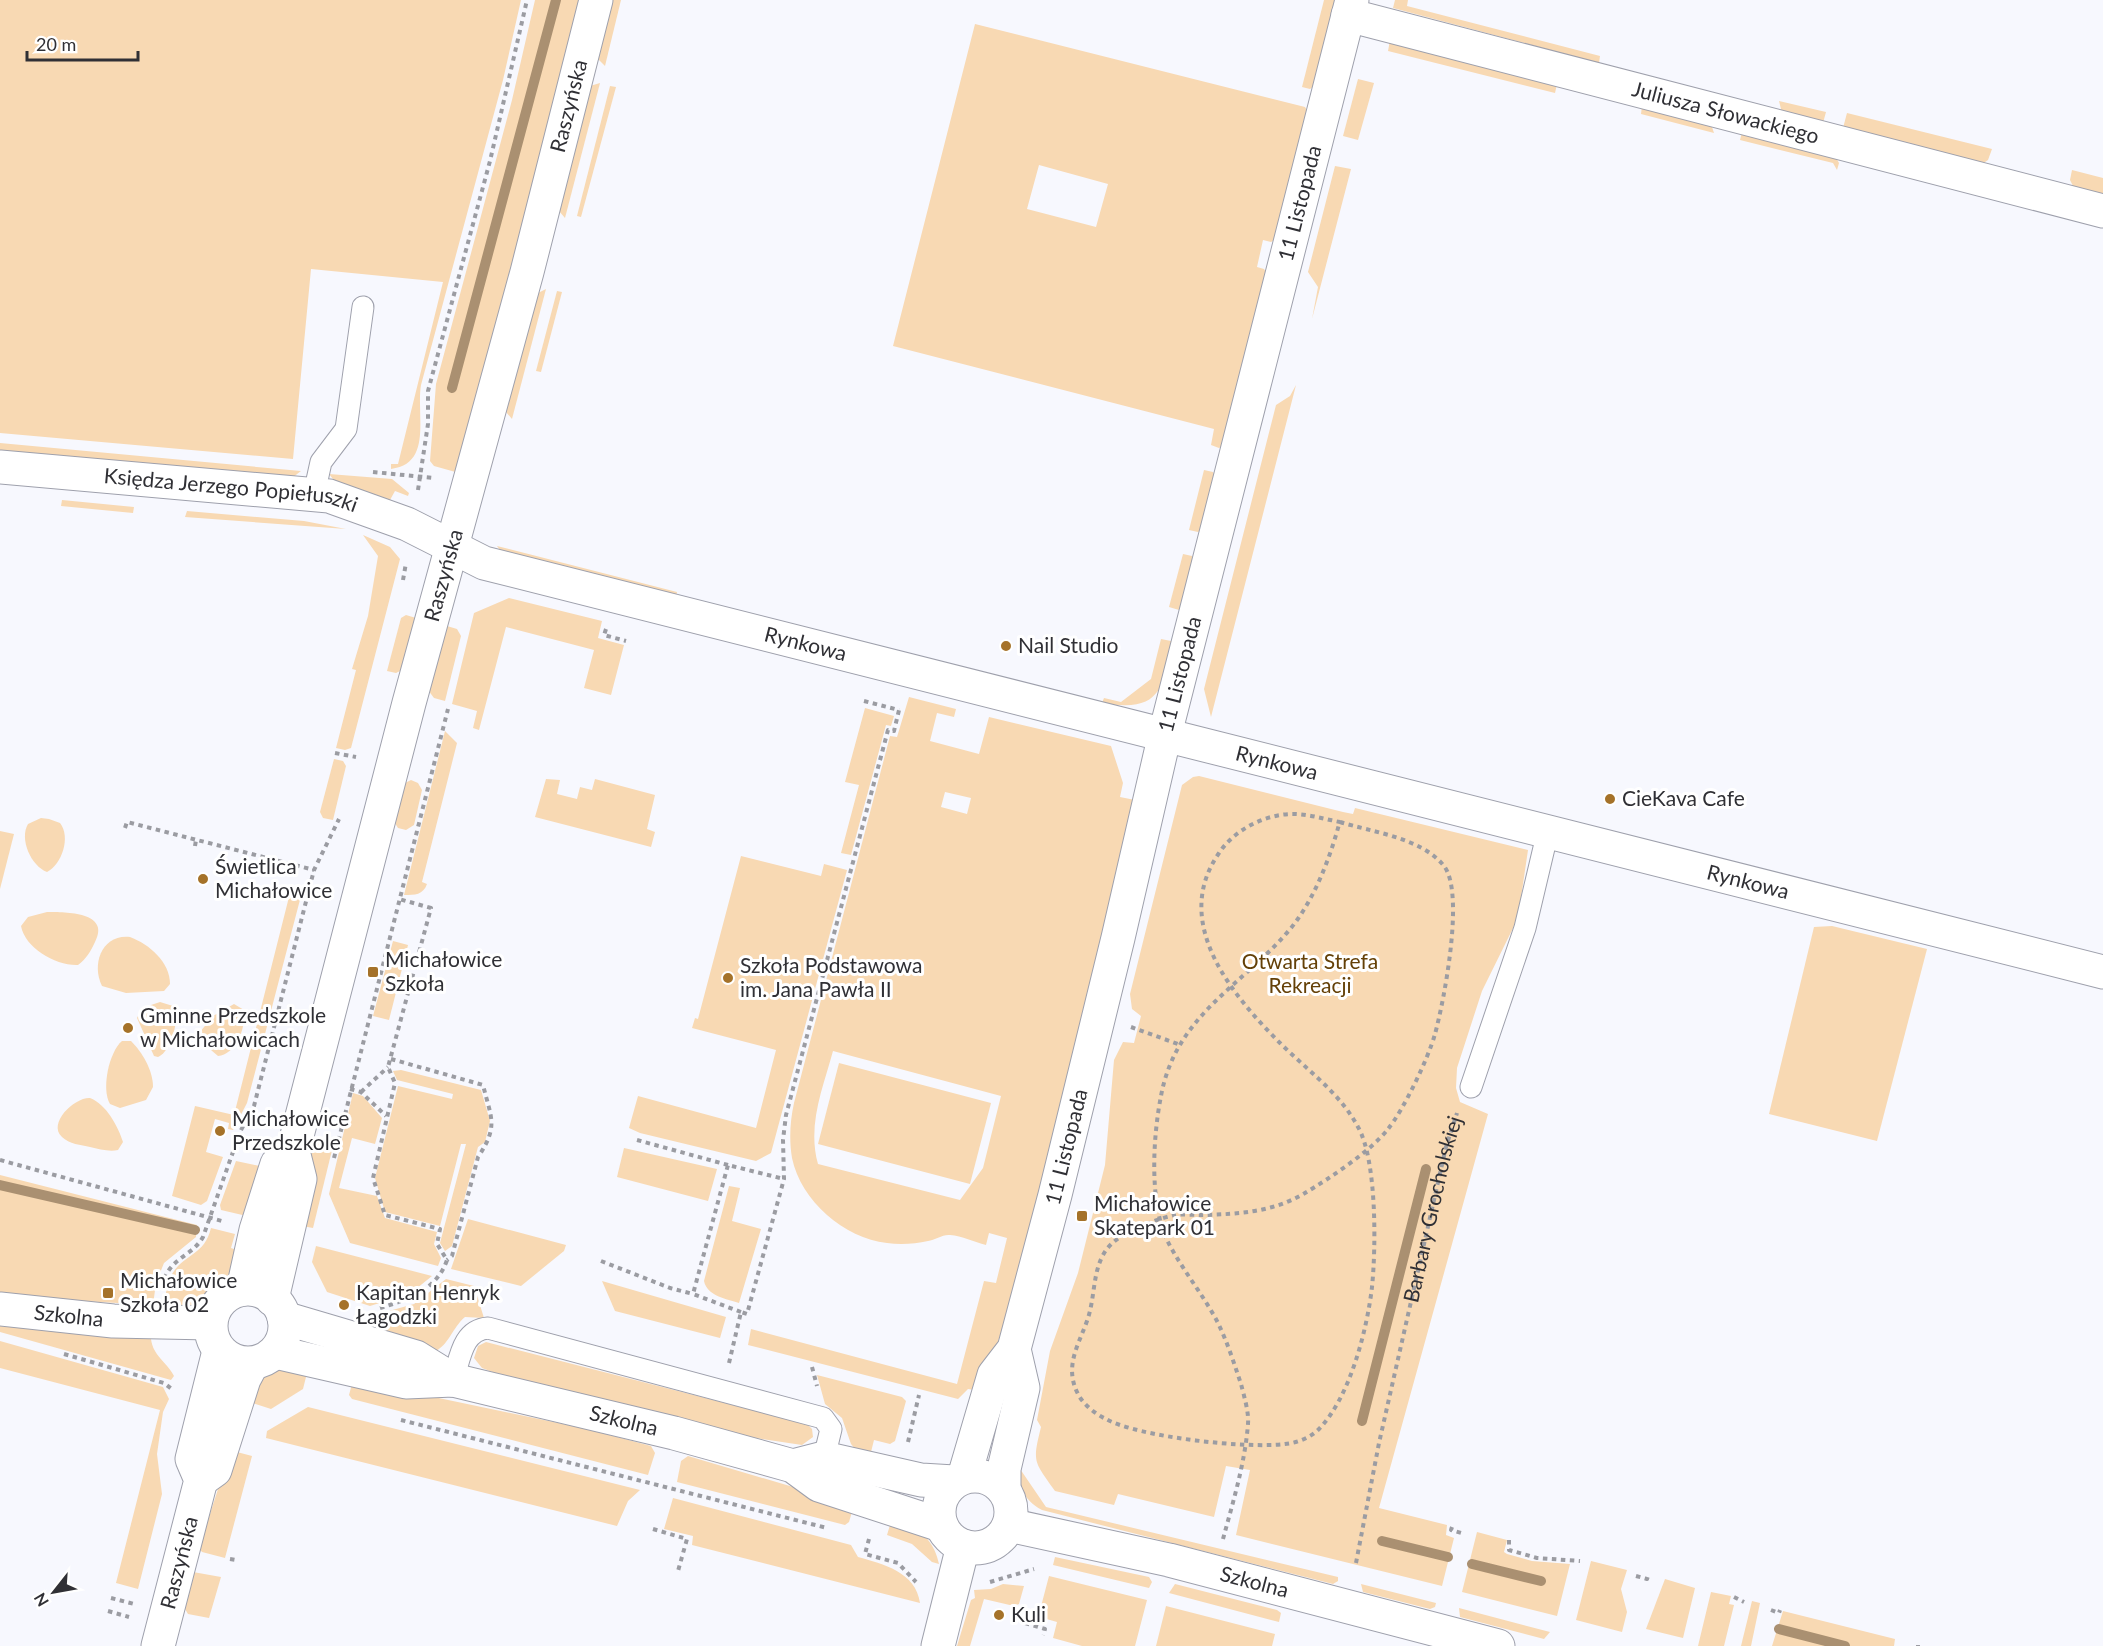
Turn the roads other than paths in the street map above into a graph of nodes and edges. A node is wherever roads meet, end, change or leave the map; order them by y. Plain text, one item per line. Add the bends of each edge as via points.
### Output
1 (596, 0) edge
2 (1350, 8) edge
3 (2103, 211) edge
4 (363, 307) dead end
5 (0, 467) edge
6 (314, 494) junction
7 (454, 548) junction
8 (1165, 734) junction
9 (1548, 831) junction
10 (2103, 972) edge
11 (1471, 1087) road end
12 (266, 1302) junction
13 (0, 1309) edge
14 (215, 1337) junction
15 (1014, 1349) junction
16 (264, 1358) junction
17 (453, 1380) junction
18 (809, 1462) junction
19 (959, 1479) junction
20 (201, 1480) junction
21 (1004, 1489) junction
22 (1009, 1525) junction
23 (952, 1535) junction
24 (158, 1646) edge
25 (938, 1646) edge
26 (1498, 1646) edge

1 - 7 street, Raszyńska
2 - 3 street, Juliusza Słowackiego
2 - 8 street, 11 Listopada
4 - 6 lane via 346,429 321,462
5 - 6 street, Księdza Jerzego Popiełuszki
6 - 7 street, Księdza Jerzego Popiełuszki via 377,511
7 - 8 street, Rynkowa via 484,563
7 - 12 street, Raszyńska via 409,704 293,1151 278,1164 256,1230
8 - 9 street, Rynkowa
8 - 15 street, 11 Listopada
9 - 10 street, Rynkowa
9 - 11 lane via 1525,928
12 - 14 street via 225,1297 213,1313
12 - 16 street via 284,1336
12 - 17 street, Szkolna via 416,1357
13 - 14 street, Szkolna
14 - 16 street via 234,1361
14 - 20 street, Raszyńska via 192,1459
15 - 19 street, 11 Listopada via 994,1375
15 - 21 street, 11 Listopada via 1023,1388 1004,1469
16 - 17 street, Szkolna via 406,1382
16 - 20 street, Raszyńska via 244,1379 215,1470
17 - 18 street, Szkolna
17 - 18 lane via 468,1336 488,1328 819,1416 831,1429
18 - 19 street, Szkolna via 921,1480
18 - 23 street, Szkolna via 819,1485
19 - 21 street via 986,1477
19 - 23 street via 940,1501
20 - 24 street, Raszyńska
21 - 22 street via 1011,1506
22 - 23 street via 1002,1537 977,1548
22 - 26 street, Szkolna via 1169,1560
23 - 25 street

